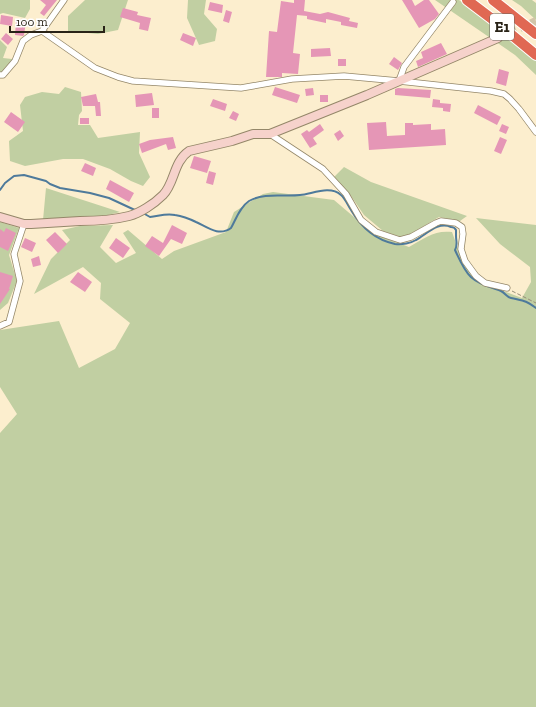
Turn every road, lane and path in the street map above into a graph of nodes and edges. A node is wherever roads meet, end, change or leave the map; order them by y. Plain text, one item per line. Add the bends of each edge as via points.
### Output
1 (64, 0) edge
2 (467, 0) edge
3 (494, 0) edge
4 (453, 2) dead end
5 (42, 31) junction
6 (536, 34) edge
7 (498, 38) tunnel mouth
8 (536, 55) edge
9 (0, 75) edge
10 (400, 81) junction
11 (536, 132) edge
12 (270, 134) junction
13 (0, 217) edge
14 (24, 224) junction
15 (507, 288) joint
16 (536, 303) edge
17 (0, 326) edge

1 - 5 street
2 - 8 highway, E1
3 - 6 highway, E1
4 - 10 street via 404,67
5 - 9 street via 23,41 14,61 3,75
5 - 10 street via 95,68 133,81 241,88 292,79 344,76
7 - 10 street
10 - 11 street via 504,94 520,109
10 - 12 street
12 - 14 street via 254,134 189,151 183,155 163,196 130,216
12 - 15 street via 323,169 346,194 361,220 376,232 400,240 441,221 456,223 462,227 461,249 465,261 476,276 485,283
13 - 14 street
14 - 17 street via 14,254 20,281 8,322
15 - 16 path

